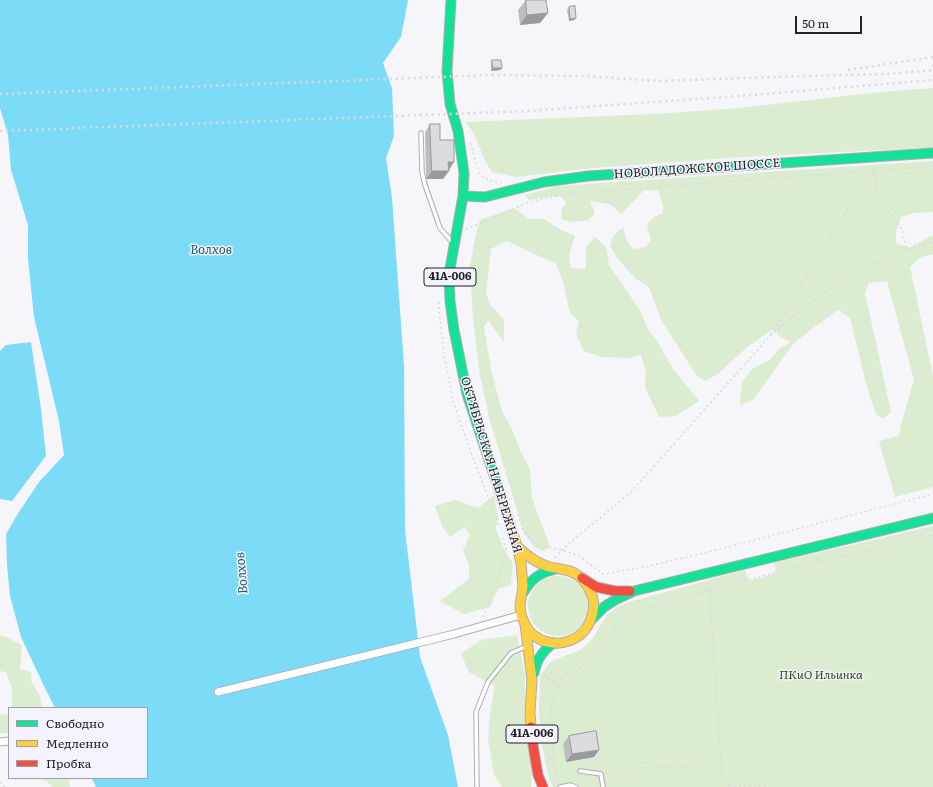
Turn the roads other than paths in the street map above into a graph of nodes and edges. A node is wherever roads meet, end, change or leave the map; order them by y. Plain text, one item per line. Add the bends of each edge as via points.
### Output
1 (451, 0) edge
2 (421, 133) dead end
3 (933, 154) edge
4 (463, 196) junction
5 (454, 245) junction
6 (933, 518) edge
7 (518, 546) junction
8 (557, 569) junction
9 (575, 574) junction
10 (634, 591) junction
11 (522, 596) junction
12 (521, 615) junction
13 (592, 619) junction
14 (525, 624) junction
15 (553, 643) junction
16 (528, 646) junction
17 (532, 680) junction
18 (218, 692) dead end
19 (580, 771) dead end
20 (477, 787) edge
21 (543, 787) edge
22 (560, 787) edge
23 (576, 787) edge
24 (603, 787) edge

1 - 4 main road, ОКТЯБРЬСКАЯ НАБЕРЕЖНАЯ / 41А-006 via 447,71 450,104 462,153
2 - 5 lane via 424,185 438,222
3 - 4 main road, НОВОЛАДОЖСКОЕ ШОССЕ via 588,176 544,182 485,197
4 - 5 main road, ОКТЯБРЬСКАЯ НАБЕРЕЖНАЯ / 41А-006
5 - 7 main road, ОКТЯБРЬСКАЯ НАБЕРЕЖНАЯ / 41А-006 via 450,301 466,394
6 - 10 main road
7 - 8 main road via 537,562
7 - 11 main road, ОКТЯБРЬСКАЯ НАБЕРЕЖНАЯ / 41А-006
8 - 9 main road
8 - 11 main road via 542,573 529,582
9 - 10 main road via 596,587
9 - 13 main road via 585,582 592,593 595,606
10 - 13 main road via 604,607
11 - 12 main road, ОКТЯБРЬСКАЯ НАБЕРЕЖНАЯ / 41А-006
12 - 14 main road, ОКТЯБРЬСКАЯ НАБЕРЕЖНАЯ / 41А-006
12 - 18 street
13 - 15 main road via 577,638
14 - 15 main road via 542,640
14 - 16 main road, ОКТЯБРЬСКАЯ НАБЕРЕЖНАЯ / 41А-006
15 - 17 main road via 536,662
16 - 17 main road, ОКТЯБРЬСКАЯ НАБЕРЕЖНАЯ / 41А-006
16 - 20 lane via 511,652 488,682 476,712
17 - 21 main road, ОКТЯБРЬСКАЯ НАБЕРЕЖНАЯ / 41А-006 via 530,712 533,745 538,775
19 - 24 lane via 601,774
22 - 23 lane

